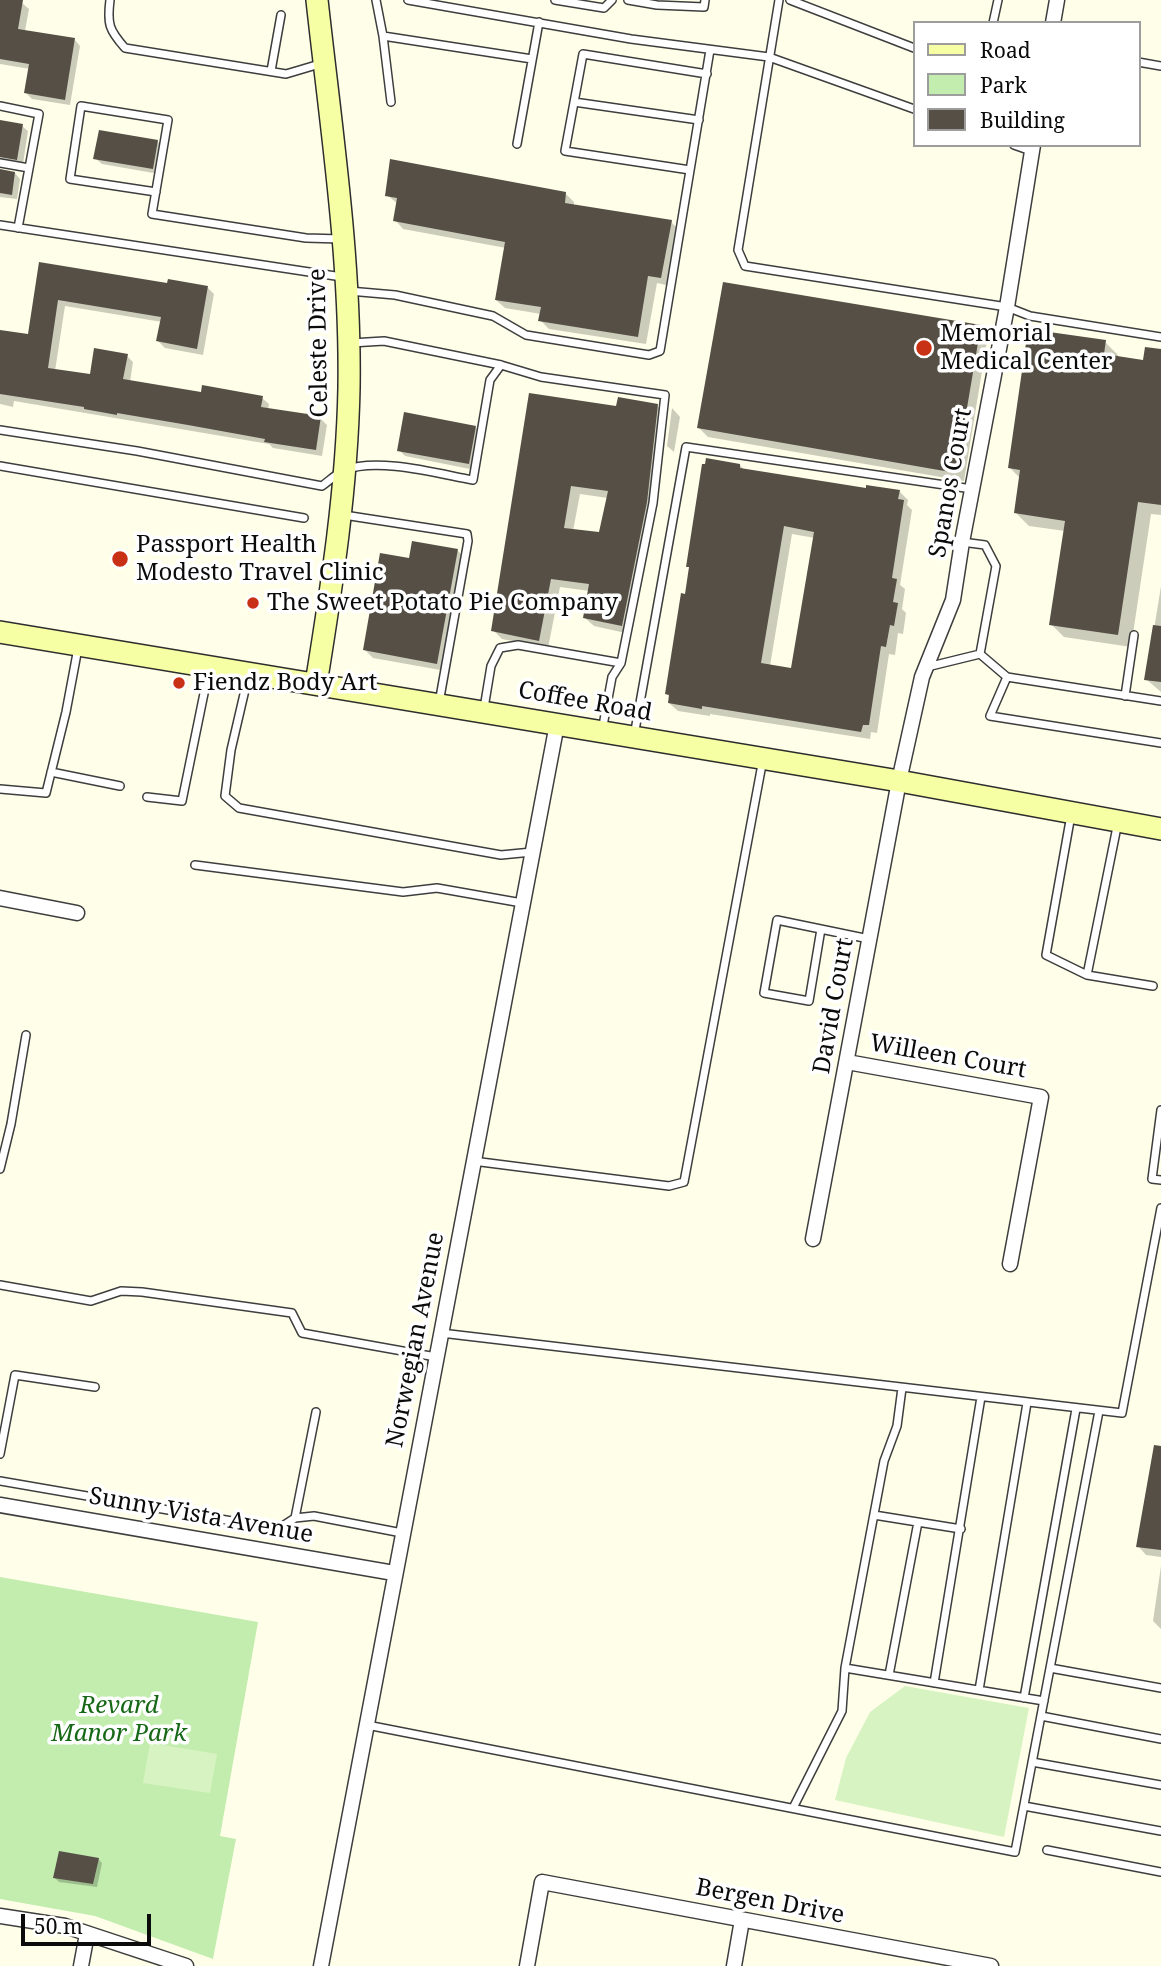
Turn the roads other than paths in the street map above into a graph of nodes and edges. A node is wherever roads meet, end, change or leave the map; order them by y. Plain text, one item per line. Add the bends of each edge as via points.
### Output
1 (110, 0) edge
2 (318, 0) edge
3 (376, 0) edge
4 (408, 0) edge
5 (555, 0) edge
6 (612, 0) edge
7 (628, 0) edge
8 (705, 0) edge
9 (779, 0) edge
10 (790, 0) edge
11 (998, 0) edge
12 (1058, 0) edge
13 (281, 15) dead end
14 (993, 21) edge
15 (1053, 21) edge
16 (539, 22) junction
17 (383, 36) junction
18 (912, 47) edge
19 (710, 50) junction
20 (769, 58) junction
21 (533, 59) junction
22 (1140, 62) edge
23 (324, 63) junction
24 (1161, 66) edge
25 (271, 71) junction
26 (706, 74) junction
27 (391, 102) dead end
28 (574, 102) junction
29 (0, 106) edge
30 (912, 108) edge
31 (699, 120) junction
32 (517, 144) dead end
33 (1032, 148) edge
34 (0, 163) edge
35 (29, 168) junction
36 (690, 170) junction
37 (156, 192) junction
38 (0, 225) edge
39 (18, 228) junction
40 (342, 239) junction
41 (345, 284) junction
42 (1007, 307) junction
43 (1161, 337) edge
44 (348, 343) junction
45 (501, 365) junction
46 (0, 429) edge
47 (0, 467) edge
48 (345, 470) junction
49 (972, 489) junction
50 (341, 515) junction
51 (304, 519) dead end
52 (962, 542) junction
53 (0, 632) edge
54 (1135, 635) dead end
55 (78, 645) junction
56 (981, 654) junction
57 (621, 663) junction
58 (209, 666) junction
59 (927, 667) junction
60 (249, 673) junction
61 (1007, 677) junction
62 (316, 684) junction
63 (1125, 695) junction
64 (1161, 701) edge
65 (439, 704) junction
66 (483, 712) junction
67 (557, 724) junction
68 (602, 731) junction
69 (634, 737) junction
70 (1161, 743) edge
71 (763, 758) junction
72 (51, 772) junction
73 (898, 781) junction
74 (120, 786) dead end
75 (0, 789) edge
76 (146, 797) dead end
77 (1071, 813) junction
78 (1118, 822) junction
79 (1161, 830) edge
80 (533, 852) junction
81 (195, 865) dead end
82 (0, 898) edge
83 (523, 903) junction
84 (77, 913) dead end
85 (821, 929) junction
86 (869, 939) junction
87 (1087, 975) junction
88 (1153, 986) dead end
89 (26, 1035) dead end
90 (847, 1062) junction
91 (1161, 1110) edge
92 (473, 1161) junction
93 (0, 1168) edge
94 (1161, 1180) edge
95 (1161, 1209) edge
96 (813, 1239) dead end
97 (1010, 1264) dead end
98 (0, 1286) edge
99 (440, 1333) junction
100 (436, 1356) junction
101 (95, 1387) dead end
102 (901, 1388) junction
103 (981, 1397) junction
104 (1027, 1403) junction
105 (1076, 1409) junction
106 (1099, 1411) junction
107 (316, 1412) dead end
108 (0, 1454) edge
109 (0, 1481) edge
110 (0, 1504) edge
111 (874, 1515) junction
112 (295, 1518) junction
113 (918, 1522) junction
114 (961, 1529) junction
115 (402, 1533) junction
116 (394, 1573) junction
117 (845, 1668) junction
118 (1050, 1668) junction
119 (889, 1675) junction
120 (934, 1683) junction
121 (1161, 1688) edge
122 (979, 1690) junction
123 (1024, 1698) junction
124 (1044, 1701) junction
125 (1041, 1716) junction
126 (366, 1725) junction
127 (1161, 1739) edge
128 (1032, 1762) junction
129 (1161, 1785) edge
130 (1024, 1806) junction
131 (793, 1808) junction
132 (1161, 1831) edge
133 (1047, 1850) dead end
134 (1161, 1872) edge
135 (0, 1916) edge
136 (742, 1920) junction
137 (87, 1934) junction
138 (945, 1962) edge
139 (82, 1966) edge
140 (186, 1966) edge
141 (321, 1966) edge
142 (527, 1966) edge
143 (734, 1966) edge
144 (991, 1966) edge

1 - 25 lane via 107,20 125,48
2 - 23 main road, Celeste Drive
3 - 17 lane
4 - 16 lane
5 - 6 lane via 604,8
7 - 8 lane via 704,7
9 - 20 lane
10 - 18 lane
11 - 14 lane
12 - 15 street
13 - 25 lane
16 - 19 lane
16 - 21 lane
17 - 21 lane
17 - 27 lane
19 - 20 lane
19 - 26 lane
20 - 30 lane
20 - 42 lane via 738,250 745,265
21 - 32 lane
22 - 24 lane
23 - 25 lane via 286,74
23 - 40 main road, Celeste Drive
26 - 28 lane via 583,54
26 - 31 lane
28 - 31 lane
28 - 36 lane via 565,151
29 - 35 lane via 39,114
31 - 36 lane
33 - 42 street, Spanos Court
34 - 35 lane
35 - 39 lane
36 - 41 lane via 660,351 649,355 526,335 493,316
37 - 37 lane via 168,120 81,106 70,179
37 - 40 lane via 152,214 306,238
38 - 39 lane
39 - 41 lane
40 - 41 main road, Celeste Drive
41 - 44 main road, Celeste Drive
42 - 43 lane via 1030,316
42 - 49 street, Spanos Court
44 - 45 lane via 384,341
44 - 48 main road, Celeste Drive
45 - 48 lane via 491,380 473,480 398,467
45 - 57 lane via 541,377 665,394 653,503
46 - 48 lane via 322,486
47 - 51 lane
48 - 50 main road, Celeste Drive
49 - 52 street, Spanos Court
49 - 69 lane via 686,447
50 - 62 main road, Celeste Drive
50 - 65 lane via 467,534
52 - 56 lane via 985,545 996,566
52 - 59 street, Spanos Court via 953,600
53 - 55 main road, Coffee Road
54 - 63 lane
55 - 58 main road, Coffee Road
55 - 72 lane
56 - 59 lane
56 - 61 lane
57 - 66 lane via 518,645 500,648 491,666
57 - 68 lane via 612,677
58 - 60 main road, Coffee Road
58 - 76 lane via 182,801
59 - 73 street, Spanos Court
60 - 62 main road, Coffee Road
60 - 80 lane via 225,796 239,808 501,855
61 - 63 lane
61 - 70 lane via 990,716
62 - 65 main road, Coffee Road
63 - 64 lane
65 - 66 main road, Coffee Road
66 - 67 main road, Coffee Road
67 - 68 main road, Coffee Road
67 - 80 street, Norwegian Avenue
68 - 69 main road, Coffee Road
69 - 71 main road, Coffee Road
71 - 73 main road, Coffee Road
71 - 92 lane via 684,1181 669,1186
72 - 74 lane
72 - 75 lane via 46,793
73 - 77 main road, Coffee Road
73 - 86 street, David Court
77 - 78 main road, Coffee Road
77 - 87 lane via 1046,955
78 - 79 main road, Coffee Road
78 - 87 lane
80 - 83 street, Norwegian Avenue
81 - 83 lane via 403,892 437,888
82 - 84 street
83 - 92 street, Norwegian Avenue
85 - 85 lane via 810,1000 764,993 777,920
85 - 86 lane
86 - 90 street, David Court
87 - 88 lane
89 - 93 lane
90 - 96 street, David Court
90 - 97 street, Willeen Court via 1041,1097
91 - 94 lane via 1152,1179
92 - 99 street, Norwegian Avenue
95 - 106 lane via 1122,1413
98 - 100 lane via 91,1301 121,1292 142,1292 292,1313 302,1333
99 - 100 street, Norwegian Avenue
99 - 102 lane
100 - 115 street, Norwegian Avenue
101 - 108 lane via 15,1375
102 - 103 lane
102 - 111 lane via 897,1426 884,1461
103 - 104 lane
103 - 114 lane
104 - 105 lane
104 - 122 lane
105 - 106 lane
105 - 123 lane
106 - 118 lane
107 - 112 lane
109 - 112 lane via 278,1529
110 - 116 street, Sunny Vista Avenue
111 - 113 lane
111 - 117 lane
112 - 115 lane via 314,1516
113 - 114 lane
113 - 119 lane
114 - 120 lane
115 - 116 street, Norwegian Avenue
116 - 126 street, Norwegian Avenue
117 - 119 lane
117 - 131 lane via 842,1711
118 - 121 lane
118 - 124 lane
119 - 120 lane
120 - 122 lane
122 - 123 lane
123 - 124 lane
124 - 125 lane
125 - 127 lane
125 - 128 lane
126 - 131 lane
126 - 141 street, Norwegian Avenue
128 - 129 lane
128 - 130 lane
130 - 131 lane via 1015,1852
130 - 132 lane
133 - 134 lane
135 - 137 street
136 - 138 street, Bergen Drive
136 - 142 street, Bergen Drive via 542,1882
136 - 143 street
137 - 139 street
137 - 140 street
138 - 144 street, Bergen Drive

